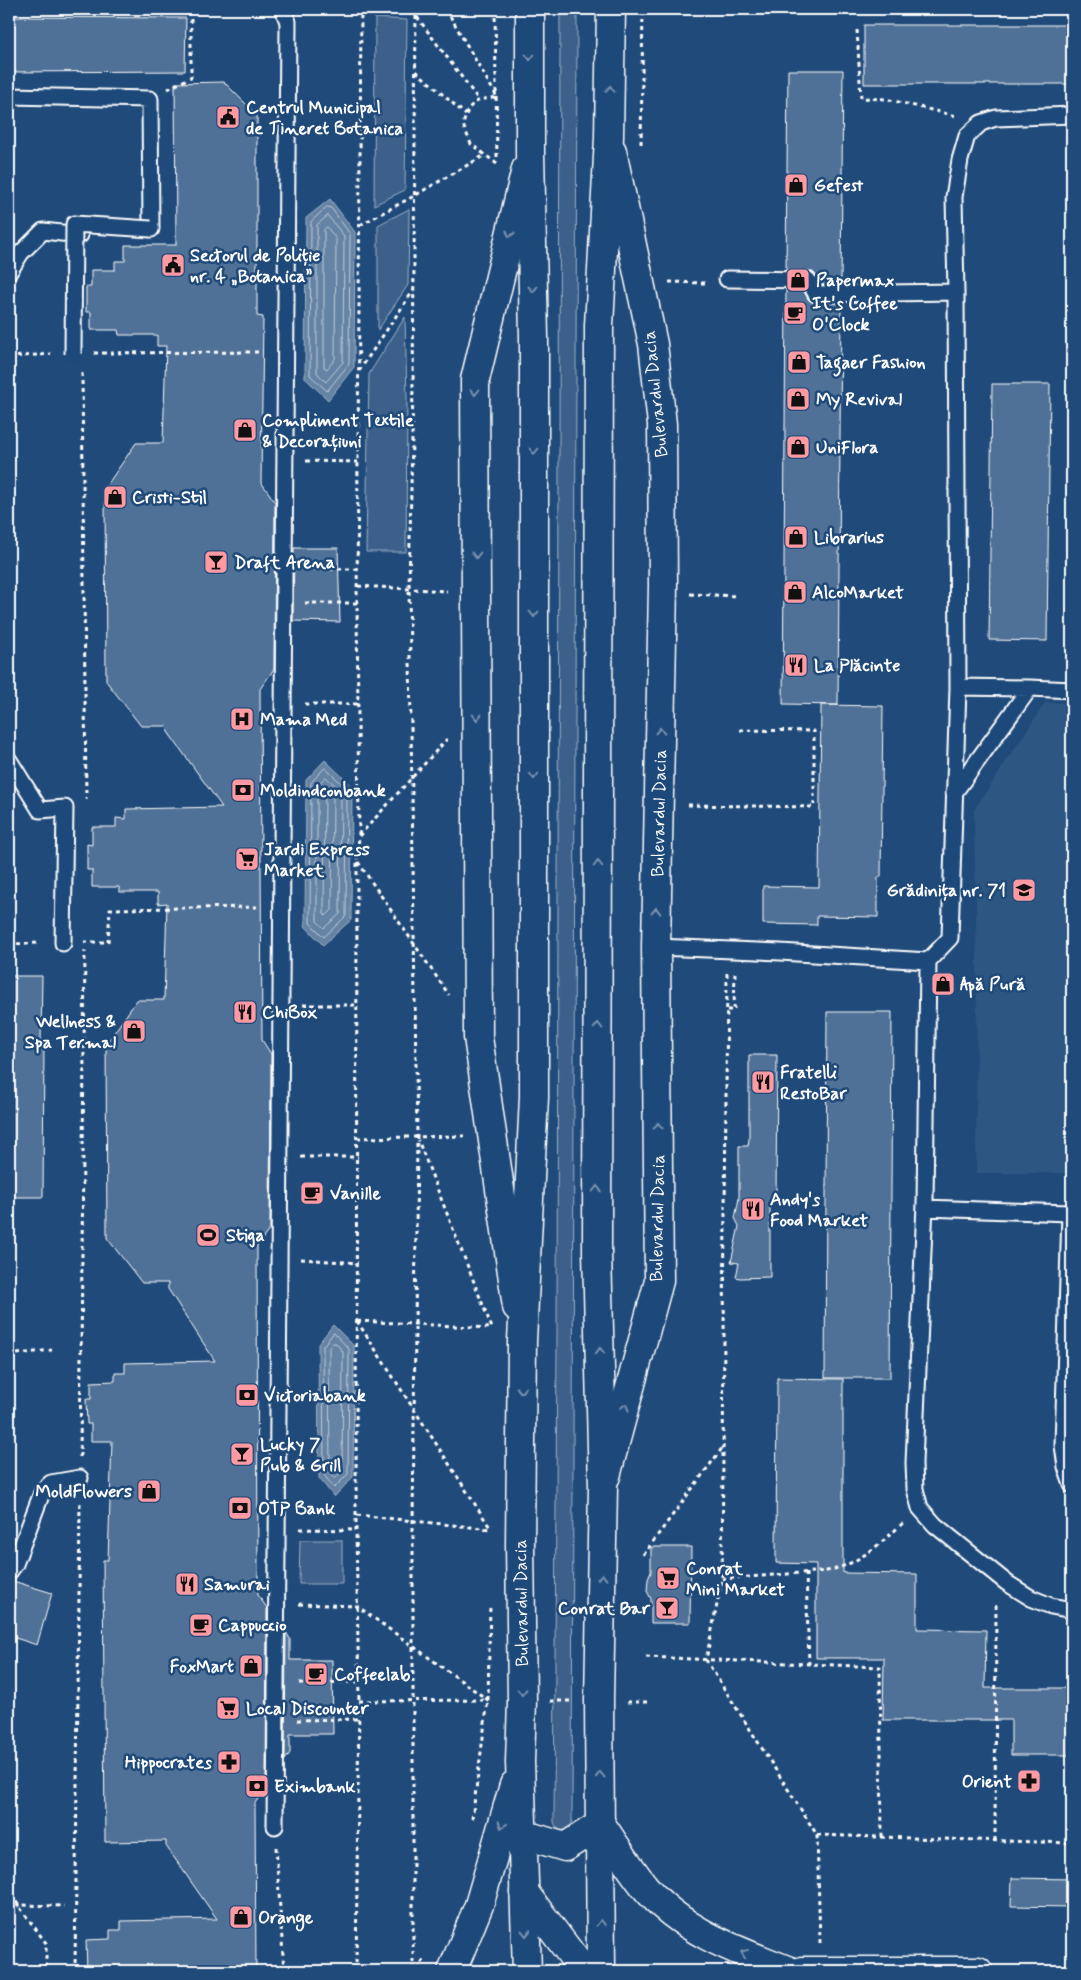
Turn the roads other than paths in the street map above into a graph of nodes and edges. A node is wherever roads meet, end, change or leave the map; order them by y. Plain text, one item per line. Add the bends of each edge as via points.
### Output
1 (283, 9) edge
2 (530, 9) edge
3 (611, 9) edge
4 (9, 96) edge
5 (1072, 115) edge
6 (609, 137) junction
7 (530, 152) junction
8 (80, 235) dead end
9 (9, 272) edge
10 (727, 279) dead end
11 (956, 292) junction
12 (77, 358) road end
13 (958, 687) junction
14 (1030, 688) junction
15 (1072, 690) edge
16 (9, 760) edge
17 (954, 793) junction
18 (63, 943) road end
19 (656, 947) junction
20 (928, 961) junction
21 (925, 1208) junction
22 (1071, 1212) edge
23 (522, 1341) junction
24 (80, 1478) road end
25 (1072, 1485) edge
26 (603, 1487) junction
27 (9, 1572) edge
28 (1072, 1610) edge
29 (520, 1762) junction
30 (601, 1824) junction
31 (275, 1826) road end
32 (522, 1834) junction
33 (524, 1892) junction
34 (452, 1971) edge
35 (527, 1971) edge
36 (584, 1971) edge
37 (601, 1971) edge
38 (790, 1971) edge
39 (810, 1971) edge
40 (978, 1971) edge

1 - 31 lane via 288,22
2 -> 7 main road, Bulevardul Dacia
6 -> 3 main road, Bulevardul Dacia
4 - 12 lane, bridge via 150,99 151,229 74,224
5 - 11 lane via 996,118 981,123 967,136 954,197
19 -> 6 main road, Bulevardul Dacia via 664,586 662,424 653,344
26 -> 6 main road, Bulevardul Dacia via 597,1251 599,326
7 -> 23 main road, Bulevardul Dacia via 534,338 534,1097
7 -> 23 main road, Bulevardul Dacia via 475,380 478,1037
8 - 9 lane via 43,231 20,253
10 - 11 lane via 808,280 816,294
11 - 13 lane
13 - 14 lane
13 - 17 lane
14 - 15 lane
14 - 17 lane
16 - 18 lane via 40,810 65,808
17 - 20 lane via 950,938
19 - 20 lane
26 -> 19 main road, Bulevardul Dacia via 660,1281
20 - 21 lane
21 - 22 lane
21 - 28 lane via 914,1463 920,1508 941,1530 1031,1598
22 - 25 lane via 1064,1445
23 -> 29 main road, Bulevardul Dacia
24 - 27 lane via 51,1483 44,1490
30 -> 26 main road, Bulevardul Dacia via 598,1701
29 - 32 main road, Bulevardul Dacia
29 -> 34 main road via 479,1905
30 - 32 main road via 565,1848
37 -> 30 main road, Bulevardul Dacia
38 -> 30 main road via 727,1946 664,1907 645,1887
32 - 33 main road, Bulevardul Dacia
33 -> 35 main road, Bulevardul Dacia
33 - 36 main road
39 - 40 main road

